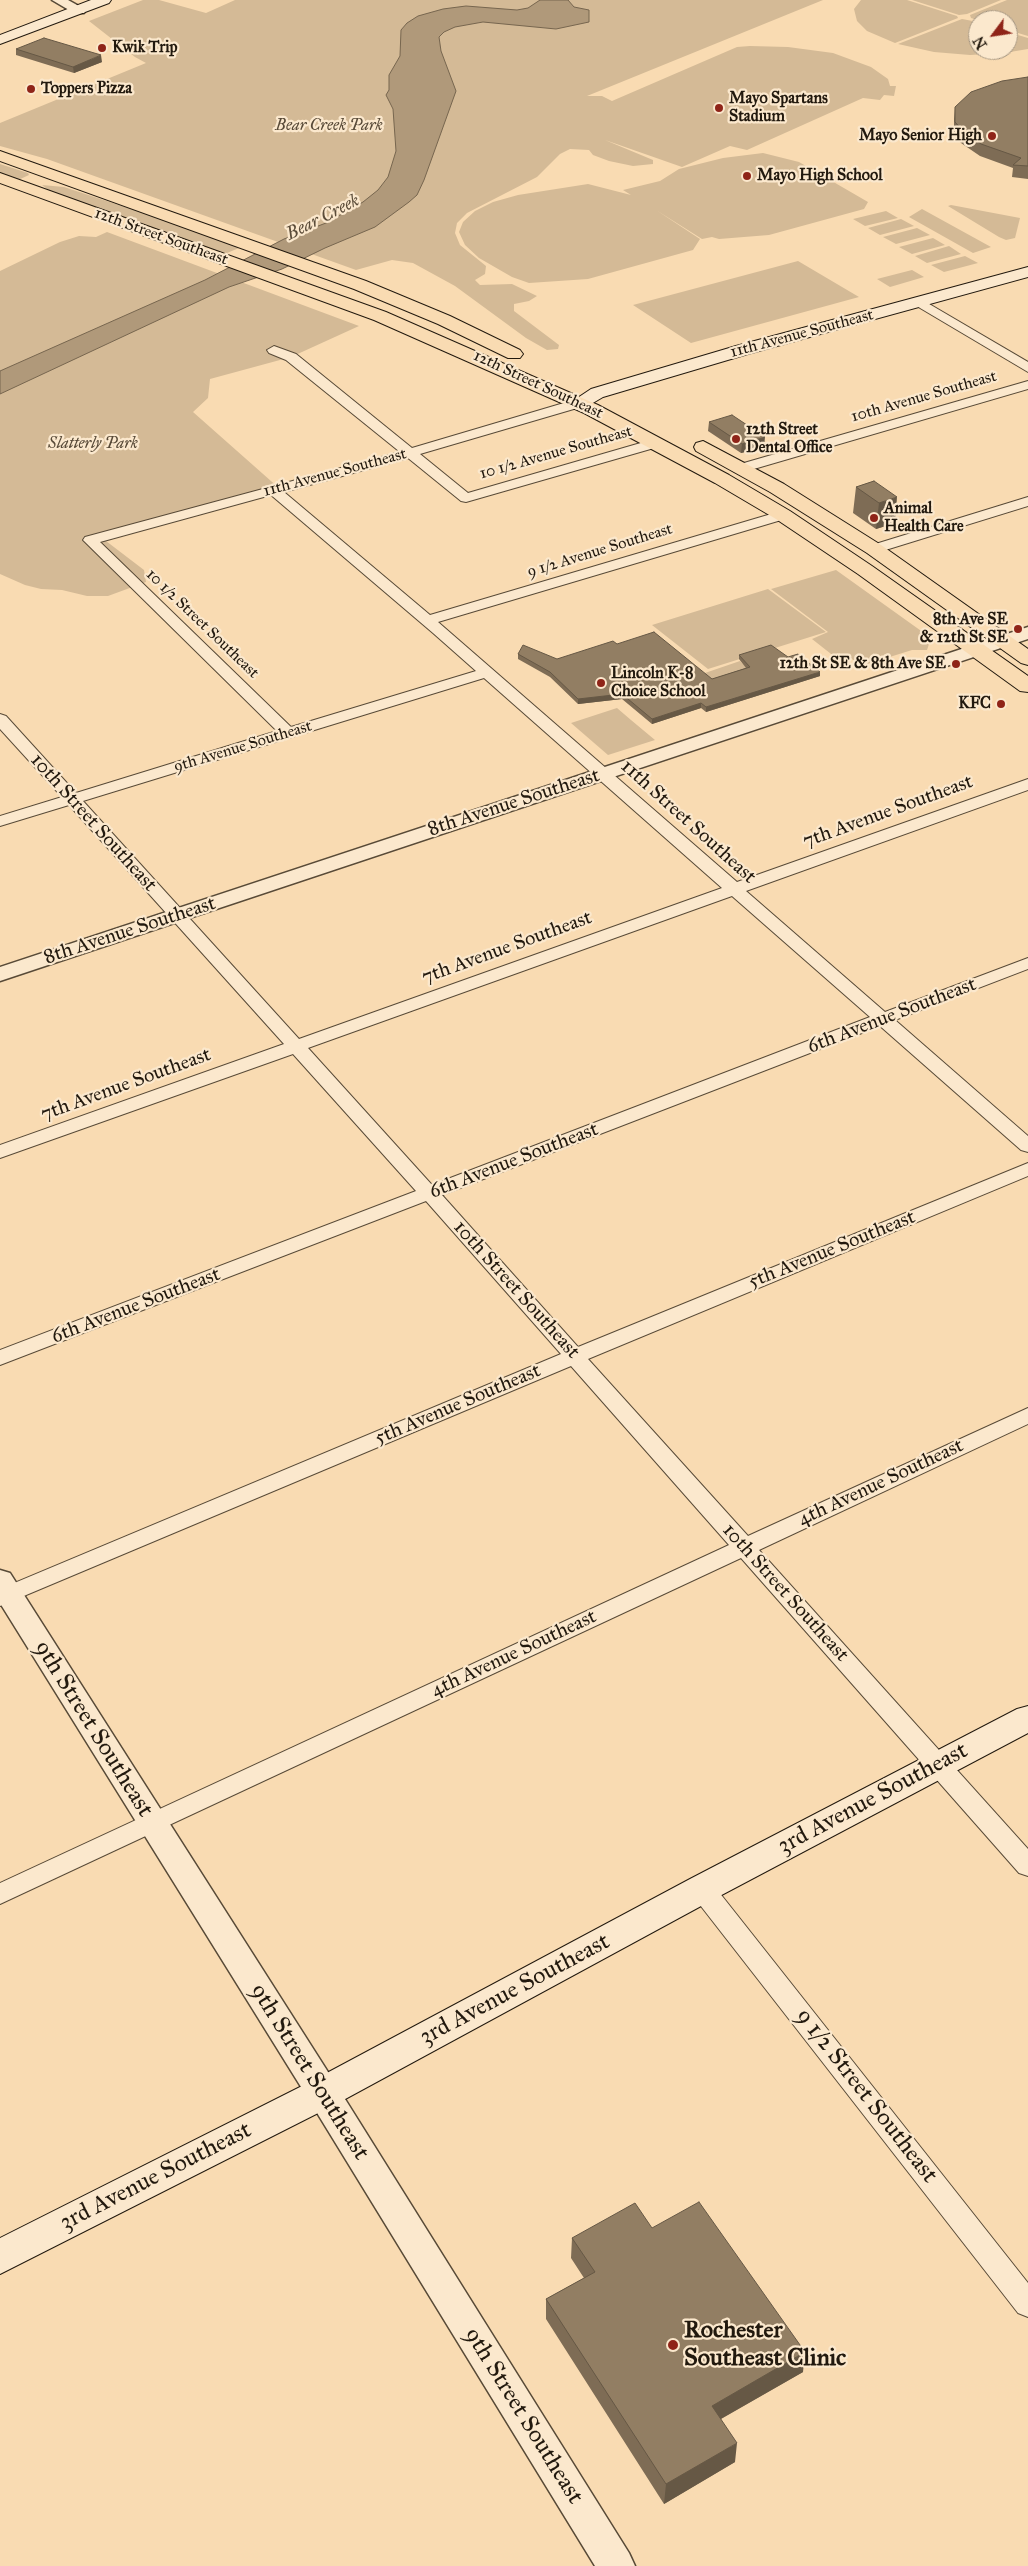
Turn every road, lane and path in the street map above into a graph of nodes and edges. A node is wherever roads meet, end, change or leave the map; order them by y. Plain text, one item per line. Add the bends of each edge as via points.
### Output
1 (58, 0) edge
2 (104, 0) edge
3 (79, 10) junction
4 (0, 40) edge
5 (0, 156) edge
6 (55, 176) junction
7 (0, 178) edge
8 (18, 184) junction
9 (0, 191) edge
10 (0, 197) edge
11 (52, 197) junction
12 (1028, 272) edge
13 (1028, 285) edge
14 (926, 306) junction
15 (274, 350) dead end
16 (529, 361) dead end
17 (1028, 368) edge
18 (576, 383) dead end
19 (1028, 385) edge
20 (602, 396) junction
21 (579, 403) junction
22 (640, 415) dead end
23 (687, 439) dead end
24 (656, 443) junction
25 (410, 452) junction
26 (742, 468) junction
27 (274, 490) junction
28 (1028, 502) edge
29 (783, 515) junction
30 (90, 540) joint
31 (874, 549) junction
32 (427, 621) junction
33 (1028, 633) edge
34 (1003, 641) junction
35 (977, 650) junction
36 (1028, 659) edge
37 (486, 672) junction
38 (1028, 686) edge
39 (0, 719) edge
40 (288, 733) junction
41 (602, 774) junction
42 (1028, 784) edge
43 (71, 799) junction
44 (0, 820) edge
45 (732, 890) junction
46 (177, 916) junction
47 (1028, 963) edge
48 (0, 974) edge
49 (883, 1020) junction
50 (295, 1047) junction
51 (1028, 1146) edge
52 (0, 1152) edge
53 (1028, 1170) edge
54 (430, 1194) junction
55 (575, 1356) junction
56 (0, 1358) edge
57 (1028, 1415) edge
58 (744, 1546) junction
59 (3, 1590) edge
60 (1028, 1718) edge
61 (938, 1764) junction
62 (152, 1825) junction
63 (1028, 1866) edge
64 (702, 1889) junction
65 (0, 1894) edge
66 (323, 2093) junction
67 (0, 2257) edge
68 (1028, 2304) edge
69 (616, 2566) edge

1 - 3 street
2 - 3 main road
3 - 4 main road
5 - 6 main road, 12th Street Southeast
6 - 8 main road
6 - 16 main road, 12th Street Southeast via 418,308
7 - 8 main road, 12th Street Southeast
8 - 9 main road
8 - 11 main road, 12th Street Southeast
10 - 11 main road via 22,194
11 - 21 main road, 12th Street Southeast via 380,316
12 - 14 main road, 11th Avenue Southeast
13 - 14 main road, 11th Avenue Southeast
14 - 17 street
14 - 20 main road, 11th Avenue Southeast via 742,350
15 - 25 street via 291,357
18 - 20 main road, 12th Street Southeast
19 - 26 street, 10th Avenue Southeast
20 - 21 main road, 11th Avenue Southeast
20 - 22 main road, 12th Street Southeast
21 - 24 main road, 12th Street Southeast
21 - 25 street, 11th Avenue Southeast
23 - 26 main road
24 - 25 street, 10 1/2 Avenue Southeast via 466,498
24 - 29 main road, 12th Street Southeast
25 - 27 street, 11th Avenue Southeast
26 - 31 main road
27 - 30 street, 11th Avenue Southeast
27 - 32 street, 11th Street Southeast
28 - 31 street
29 - 32 street, 9 1/2 Avenue Southeast
29 - 35 main road, 12th Street Southeast
30 - 40 street, 10 1/2 Street Southeast
31 - 34 main road
32 - 37 street, 11th Street Southeast
33 - 34 street, 8th Avenue Southeast
34 - 35 street, 8th Avenue Southeast
34 - 36 main road
35 - 38 main road, 12th Street Southeast
35 - 41 street, 8th Avenue Southeast
37 - 40 street, 9th Avenue Southeast
37 - 41 street, 11th Street Southeast
39 - 43 street, 10th Street Southeast
40 - 43 street, 9th Avenue Southeast
41 - 45 street, 11th Street Southeast
41 - 46 street, 8th Avenue Southeast
42 - 45 street, 7th Avenue Southeast
43 - 44 street, 9th Avenue Southeast
43 - 46 street, 10th Street Southeast
45 - 49 street, 11th Street Southeast
45 - 50 street, 7th Avenue Southeast
46 - 48 street, 8th Avenue Southeast
46 - 50 street, 10th Street Southeast
47 - 49 street, 6th Avenue Southeast
49 - 51 street, 11th Street Southeast
49 - 54 street, 6th Avenue Southeast
50 - 52 street, 7th Avenue Southeast
50 - 54 street, 10th Street Southeast
53 - 55 street, 5th Avenue Southeast
54 - 55 street, 10th Street Southeast
54 - 56 street, 6th Avenue Southeast
55 - 58 street, 10th Street Southeast
55 - 59 street, 5th Avenue Southeast
57 - 58 street, 4th Avenue Southeast
58 - 61 street, 10th Street Southeast
58 - 62 street, 4th Avenue Southeast
59 - 62 street, 9th Street Southeast
60 - 61 main road, 3rd Avenue Southeast
61 - 63 street, 10th Street Southeast
61 - 64 main road, 3rd Avenue Southeast
62 - 65 street, 4th Avenue Southeast
62 - 66 street, 9th Street Southeast
64 - 66 main road, 3rd Avenue Southeast
64 - 68 street, 9 1/2 Street Southeast
66 - 67 main road, 3rd Avenue Southeast
66 - 69 street, 9th Street Southeast

